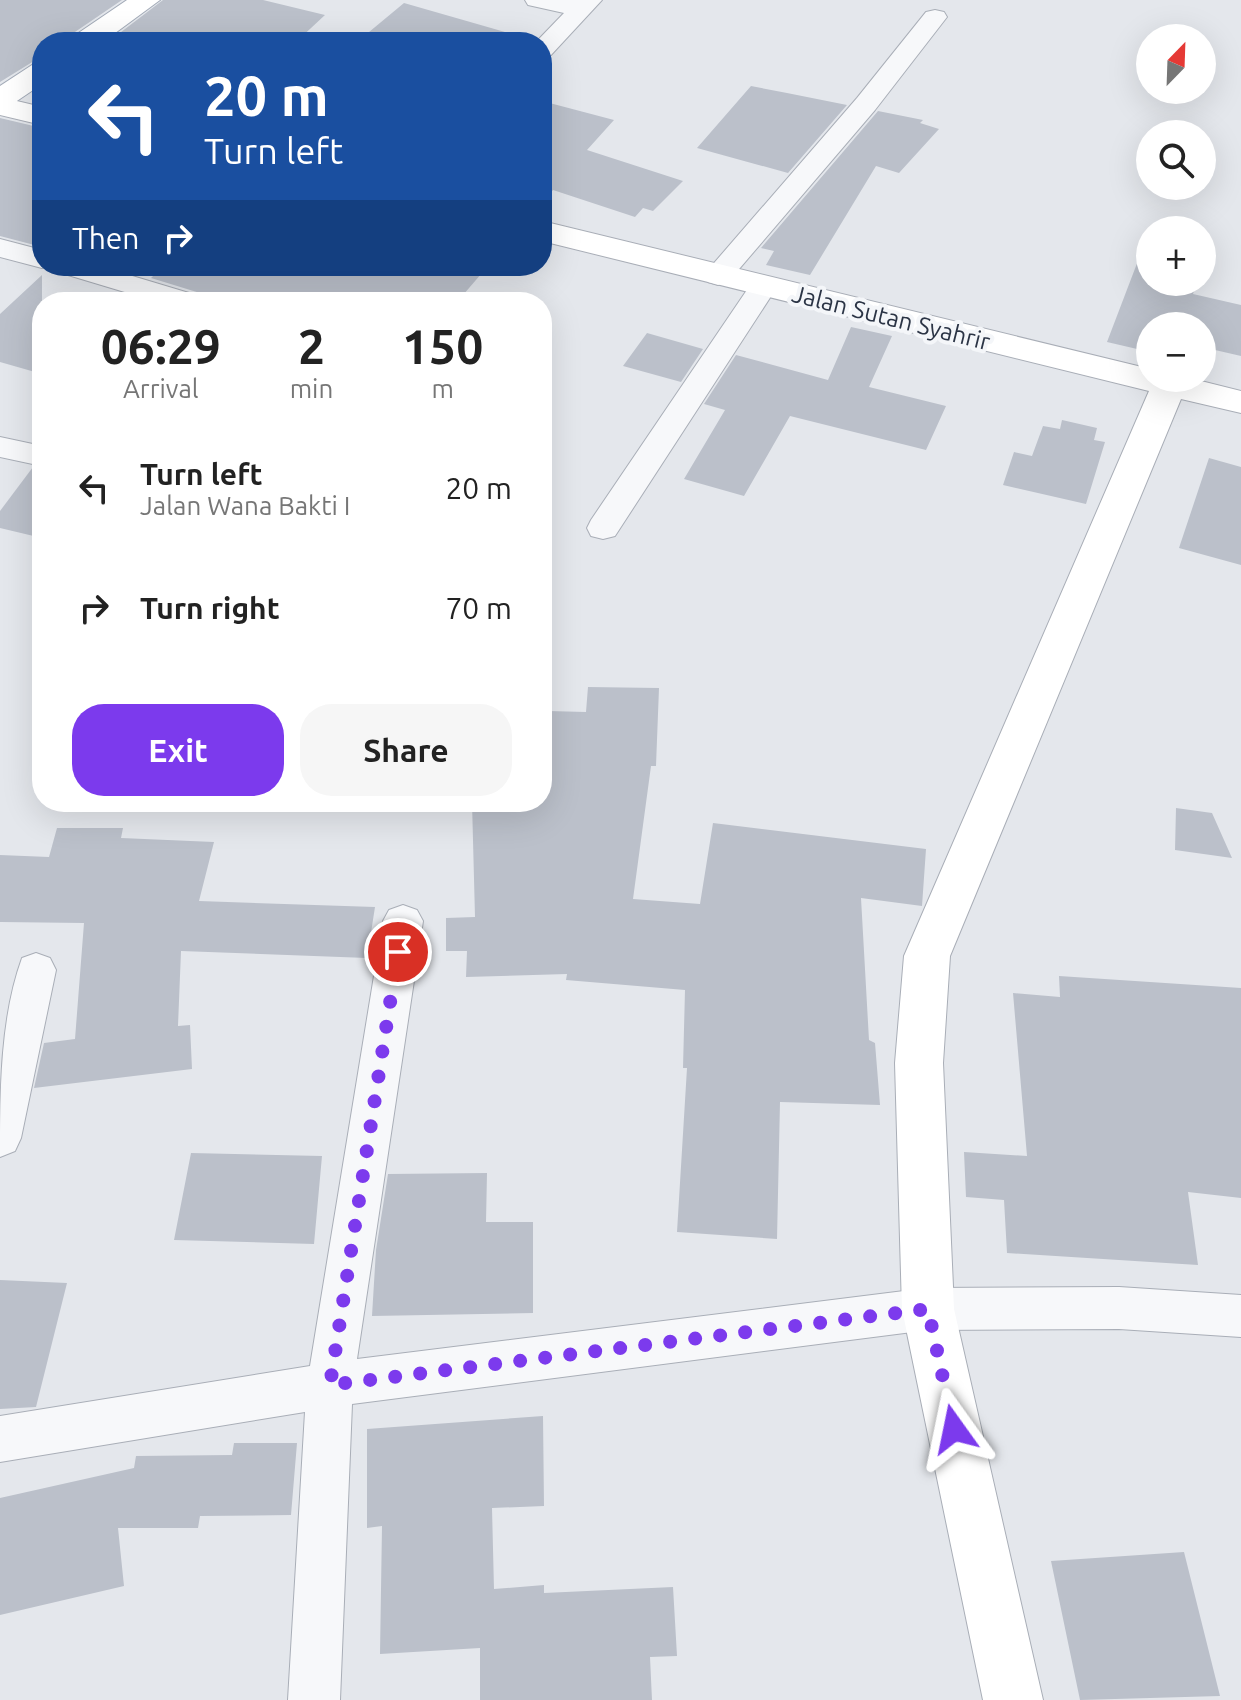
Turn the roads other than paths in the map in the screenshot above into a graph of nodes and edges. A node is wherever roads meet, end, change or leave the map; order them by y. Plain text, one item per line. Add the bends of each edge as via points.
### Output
1 (146, 0) edge
2 (537, 0) edge
3 (585, 5) edge
4 (935, 17) dead end
5 (99, 32) edge
6 (552, 40) edge
7 (32, 78) edge
8 (0, 99) edge
9 (0, 106) edge
10 (32, 114) edge
11 (552, 234) edge
12 (0, 248) edge
13 (32, 256) edge
14 (102, 276) edge
15 (718, 276) junction
16 (763, 287) junction
17 (155, 292) edge
18 (1136, 377) edge
19 (1166, 392) edge
20 (1199, 392) edge
21 (1241, 402) edge
22 (0, 447) edge
23 (32, 454) edge
24 (603, 528) dead end
25 (403, 921) dead end
26 (36, 970) dead end
27 (0, 1138) edge
28 (928, 1309) junction
29 (1241, 1316) edge
30 (330, 1385) junction
31 (0, 1439) edge
32 (314, 1700) edge
33 (1013, 1700) edge

1 - 5 street
2 - 3 street
3 - 6 street
4 - 15 street
7 - 8 street
9 - 10 street
11 - 15 street, Jalan Sutan Syahrir
12 - 13 street
14 - 17 street
15 - 16 street, Jalan Sutan Syahrir
16 - 18 street, Jalan Sutan Syahrir
16 - 24 street
19 - 28 street via 927,956 919,1063
20 - 21 street, Jalan Sutan Syahrir
22 - 23 street
25 - 30 street
26 - 27 street
28 - 29 street via 1119,1308
28 - 30 street
28 - 33 street
30 - 31 street
30 - 32 street

